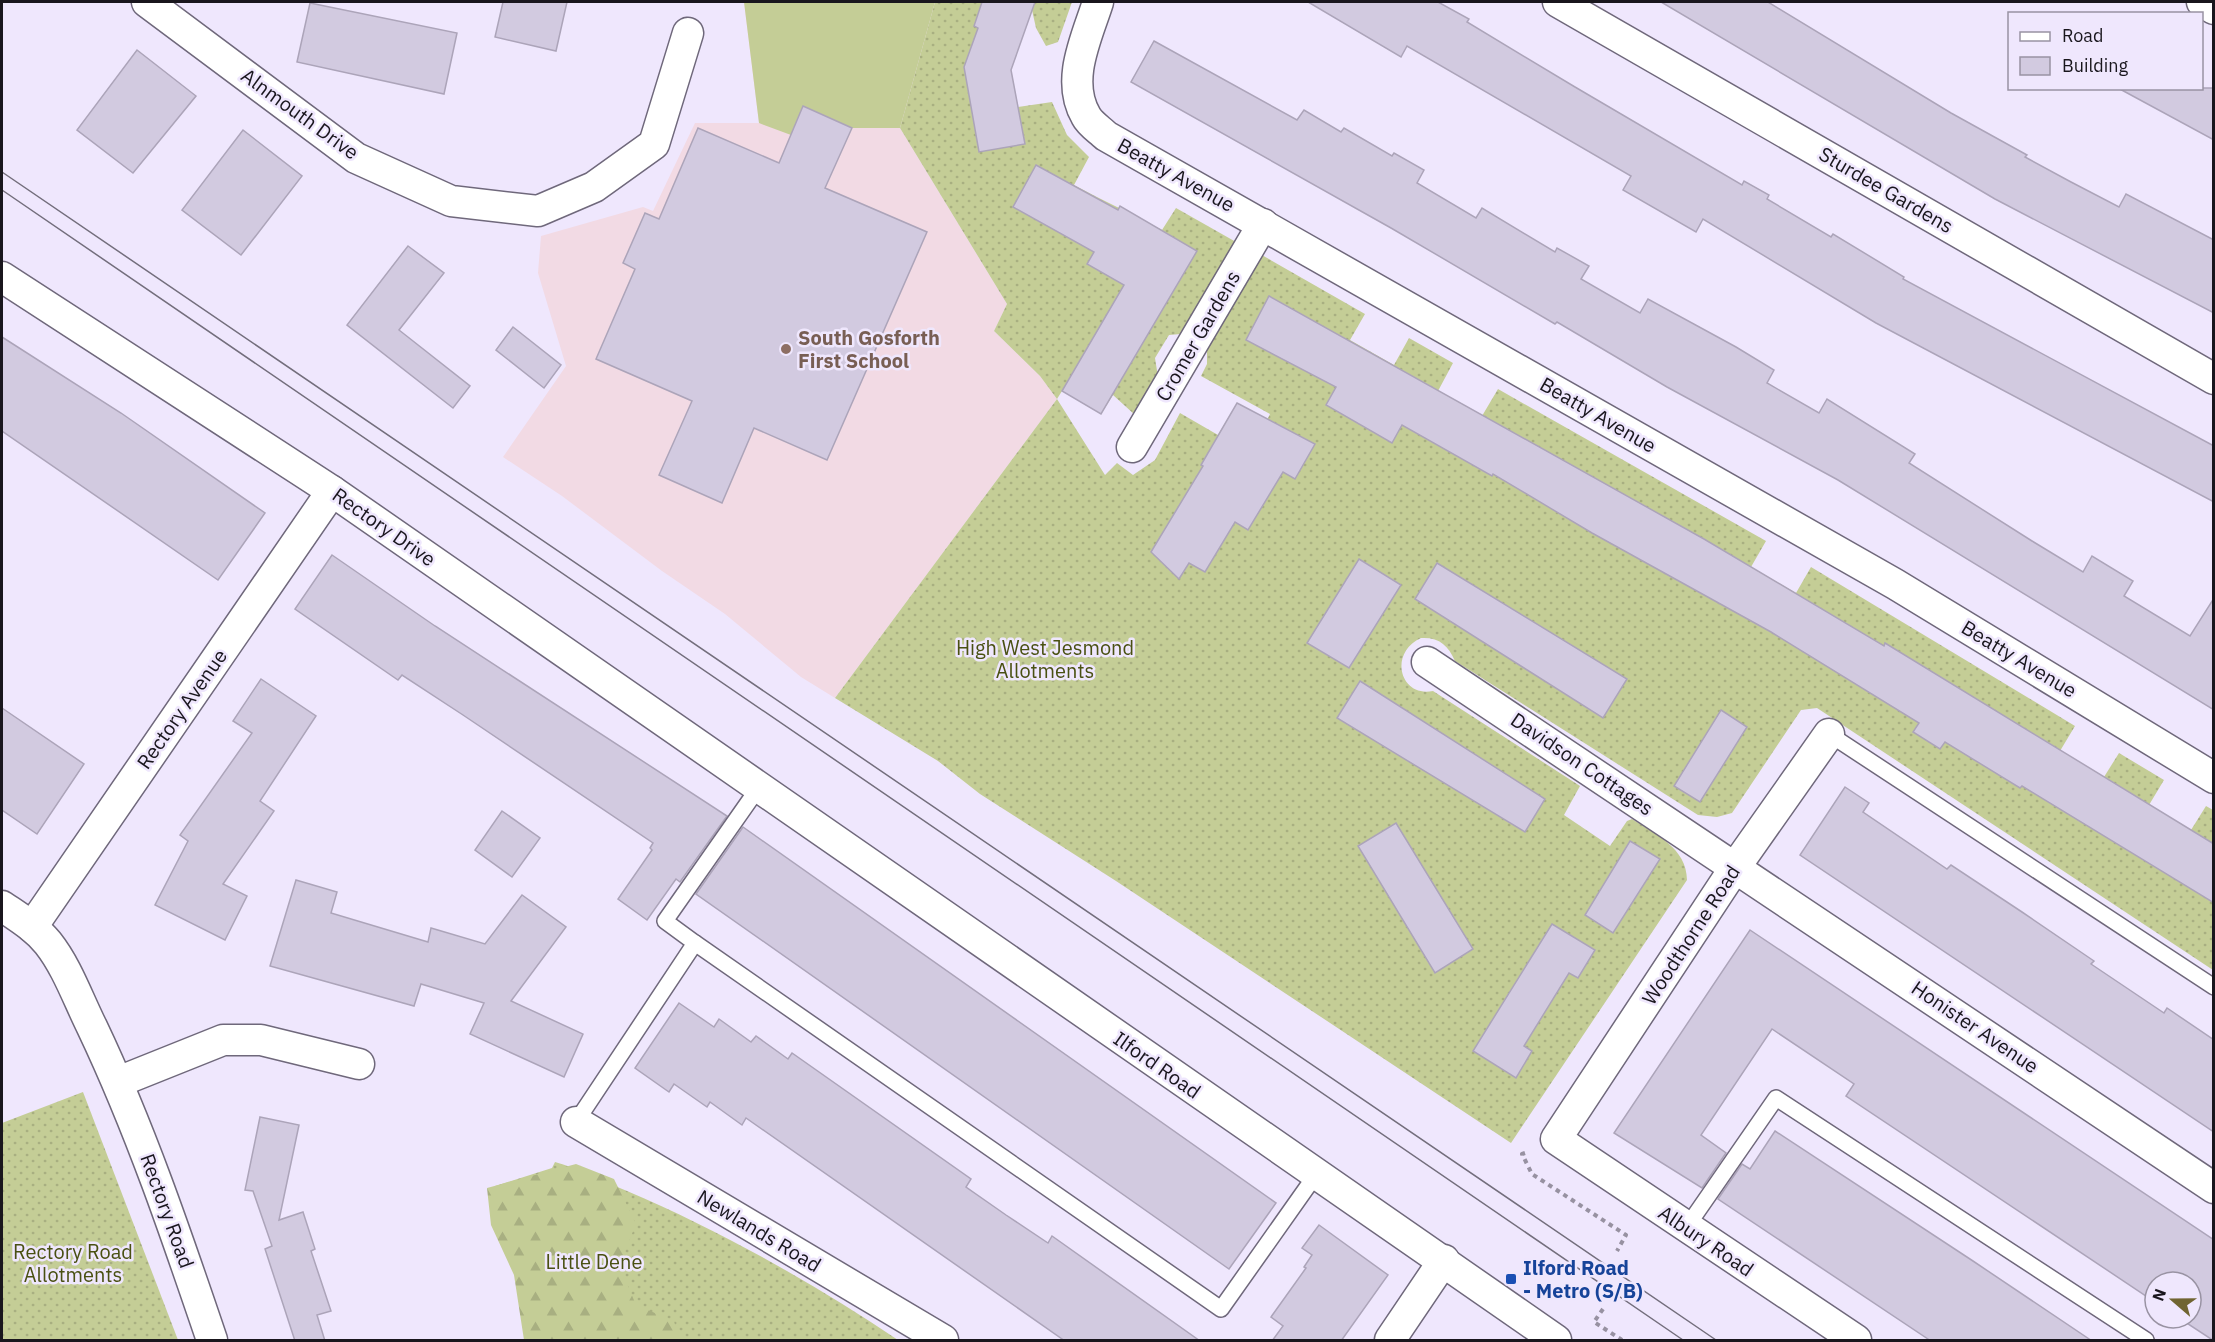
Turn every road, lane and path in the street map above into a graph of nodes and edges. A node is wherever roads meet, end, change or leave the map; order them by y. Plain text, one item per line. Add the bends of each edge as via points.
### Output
1 (147, 2) edge
2 (1098, 2) edge
3 (1558, 2) edge
4 (2202, 2) edge
5 (2214, 9) edge
6 (688, 33) dead end
7 (1263, 224) junction
8 (2, 277) edge
9 (2214, 379) edge
10 (1132, 447) dead end
11 (332, 491) junction
12 (1427, 662) dead end
13 (1828, 734) joint
14 (2214, 778) edge
15 (759, 787) junction
16 (1736, 866) junction
17 (2, 906) edge
18 (32, 927) junction
19 (695, 943) junction
20 (2214, 987) edge
21 (359, 1064) dead end
22 (118, 1082) junction
23 (576, 1122) joint
24 (1556, 1139) joint
25 (1315, 1176) junction
26 (2214, 1188) edge
27 (1686, 1228) junction
28 (1444, 1260) junction
29 (1603, 1310) dead end
30 (212, 1341) edge
31 (943, 1341) edge
32 (1390, 1341) edge
33 (1556, 1341) edge
34 (1622, 1341) edge
35 (1856, 1341) edge
36 (2146, 1341) edge

1 - 6 street, Alnmouth Drive via 356,158 451,201 538,211 594,187 654,144
2 - 7 street, Beatty Avenue via 1080,57 1076,87 1086,117 1106,136
3 - 9 street, Sturdee Gardens
4 - 5 street
7 - 10 street, Cromer Gardens
7 - 14 street, Beatty Avenue via 1895,584
8 - 11 street, Rectory Drive
11 - 15 street, Rectory Drive
11 - 18 street, Rectory Avenue
12 - 16 street, Davidson Cottages
13 - 16 street, Woodthorne Road
13 - 20 lane
15 - 19 lane via 665,921
15 - 25 street, Ilford Road
16 - 24 street, Woodthorne Road
16 - 26 street, Honister Avenue
17 - 18 street, Rectory Road
18 - 22 street, Rectory Road via 61,962
19 - 23 lane
19 - 25 lane via 1221,1309
21 - 22 street via 261,1040 223,1040
22 - 30 street, Rectory Road via 163,1196
23 - 31 street, Newlands Road
24 - 27 street, Albury Road
25 - 28 street, Ilford Road
27 - 35 street, Albury Road
27 - 36 lane via 1776,1098
28 - 32 street
28 - 33 street, Ilford Road
29 - 34 path via 1594,1322

